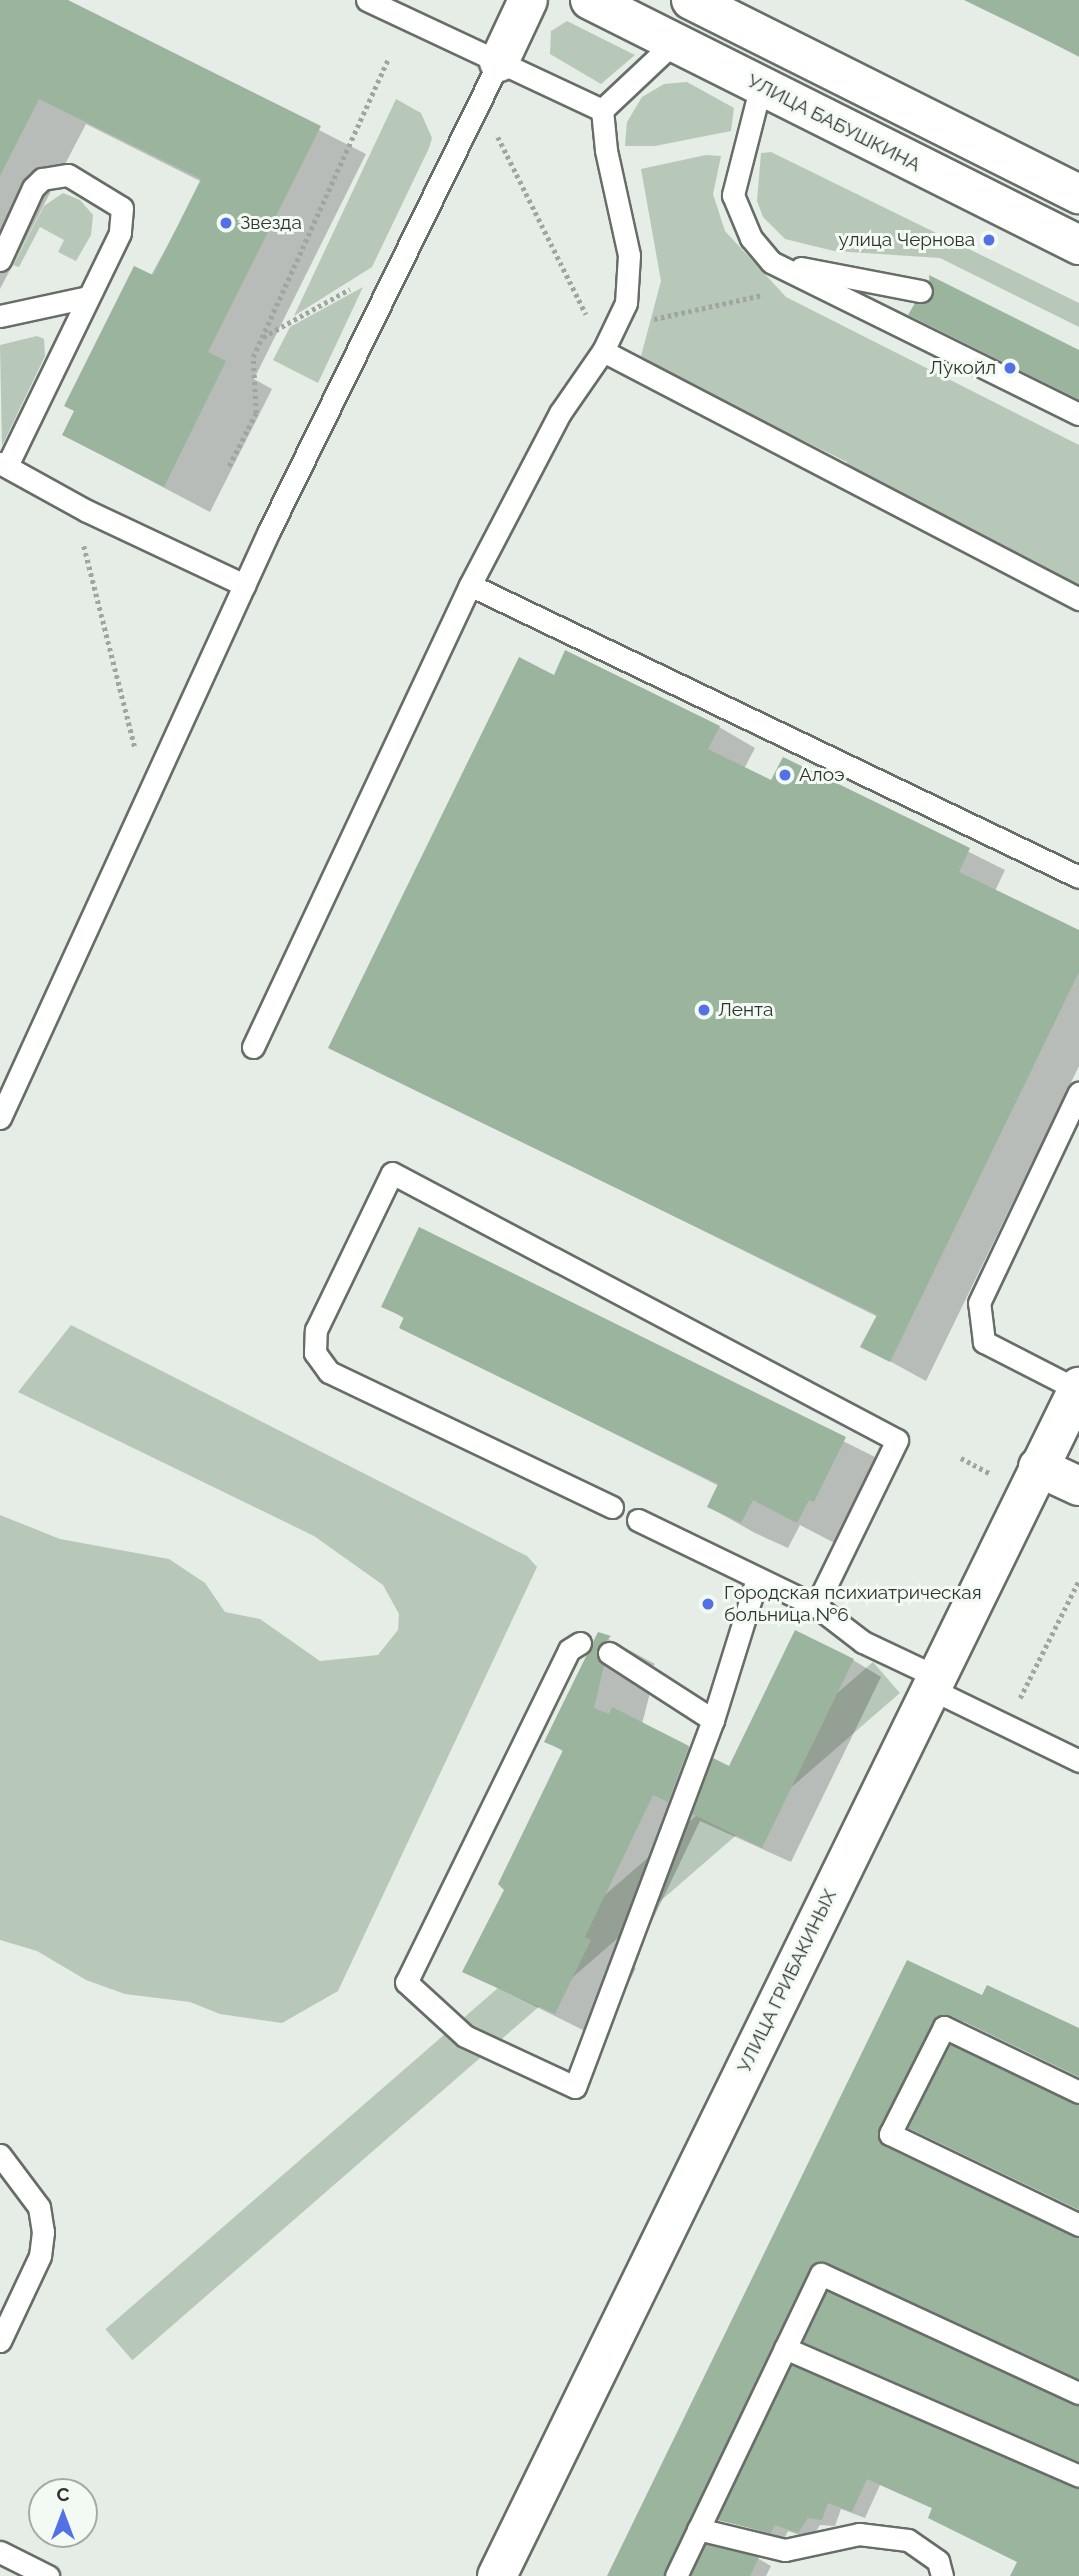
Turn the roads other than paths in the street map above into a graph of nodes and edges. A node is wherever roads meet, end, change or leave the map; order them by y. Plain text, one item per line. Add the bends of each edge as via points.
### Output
1 (367, 0) edge
2 (528, 0) edge
3 (590, 0) edge
4 (691, 0) edge
5 (673, 43) junction
6 (499, 62) junction
7 (761, 85) junction
8 (602, 110) junction
9 (1079, 194) edge
10 (1079, 245) edge
11 (0, 260) edge
12 (771, 262) junction
13 (921, 291) dead end
14 (88, 297) junction
15 (0, 316) edge
16 (603, 351) junction
17 (1079, 414) edge
18 (3, 465) edge
19 (244, 585) junction
20 (470, 585) junction
21 (1079, 599) edge
22 (1079, 877) edge
23 (253, 1047) dead end
24 (1079, 1092) edge
25 (0, 1118) edge
26 (1078, 1389) edge
27 (1038, 1467) junction
28 (1079, 1486) edge
29 (612, 1507) dead end
30 (638, 1520) dead end
31 (757, 1579) junction
32 (816, 1605) junction
33 (580, 1643) dead end
34 (609, 1653) dead end
35 (934, 1683) junction
36 (713, 1720) junction
37 (1079, 1761) edge
38 (1079, 2092) edge
39 (0, 2155) edge
40 (1079, 2225) edge
41 (0, 2340) edge
42 (785, 2348) junction
43 (1079, 2393) edge
44 (1079, 2476) edge
45 (698, 2529) junction
46 (0, 2552) edge
47 (48, 2576) edge
48 (497, 2576) edge
49 (676, 2576) edge
50 (942, 2576) edge

1 - 6 lane
2 - 6 street
3 - 5 street, УЛИЦА БАБУШКИНА
4 - 9 street
5 - 7 street, УЛИЦА БАБУШКИНА
5 - 8 lane
6 - 8 lane
6 - 19 lane
7 - 10 street, УЛИЦА БАБУШКИНА
7 - 12 lane via 733,195 751,238
8 - 16 lane via 630,280 626,303
11 - 14 lane via 33,188 54,175 68,175 113,199 124,220
12 - 13 lane
12 - 17 lane
14 - 15 lane
14 - 18 lane
16 - 20 lane via 560,413
16 - 21 lane
18 - 19 lane via 87,511
19 - 25 lane
20 - 22 lane
20 - 23 lane
24 - 26 lane via 979,1303 984,1342
26 - 27 street, УЛИЦА ГРИБАКИНЫХ
27 - 28 street
27 - 35 street, УЛИЦА ГРИБАКИНЫХ
29 - 32 lane via 329,1373 315,1353 316,1330 392,1173 897,1440
30 - 31 lane
31 - 32 lane
31 - 36 lane
32 - 35 lane via 863,1642
33 - 36 lane via 569,1650 406,1982 465,2036 575,2087
34 - 36 lane
35 - 37 lane
35 - 48 street, УЛИЦА ГРИБАКИНЫХ
38 - 40 lane via 944,2027 890,2134
39 - 41 lane via 39,2207 43,2232 40,2256
42 - 43 lane via 821,2274
42 - 44 lane
42 - 45 lane
45 - 49 lane
45 - 50 lane via 785,2550 859,2534 908,2540 938,2561
46 - 47 lane

